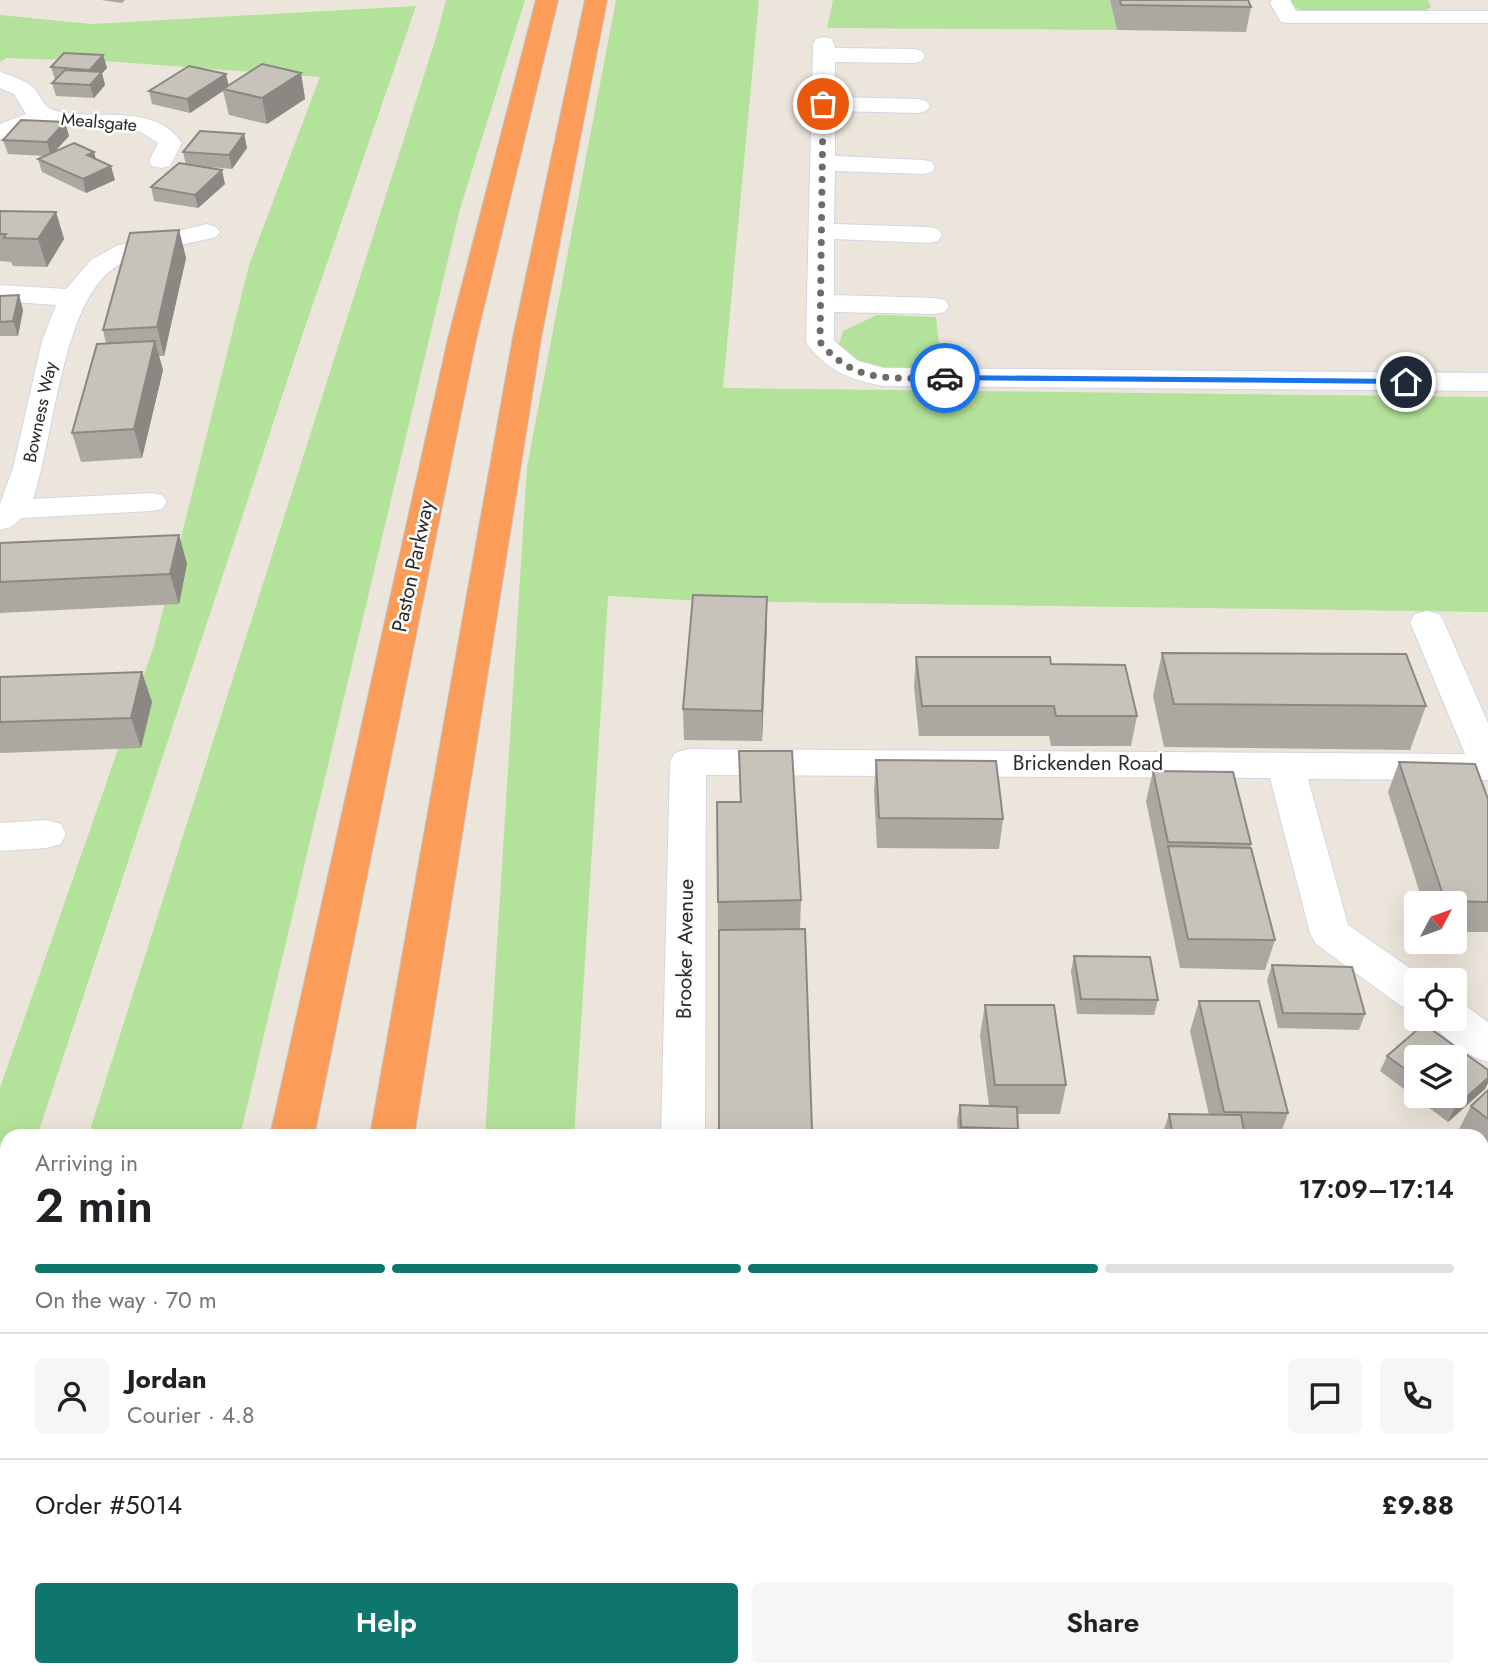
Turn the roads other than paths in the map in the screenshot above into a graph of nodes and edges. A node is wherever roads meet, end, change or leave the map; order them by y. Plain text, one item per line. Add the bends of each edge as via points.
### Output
1 (547, 0) edge
2 (596, 0) edge
3 (1478, 10) edge
4 (1288, 18) dead end
5 (914, 56) dead end
6 (0, 79) edge
7 (823, 104) junction
8 (918, 106) dead end
9 (43, 115) junction
10 (0, 132) edge
11 (161, 161) dead end
12 (822, 163) junction
13 (923, 167) dead end
14 (822, 231) junction
15 (207, 232) dead end
16 (929, 235) dead end
17 (0, 293) edge
18 (73, 298) junction
19 (821, 303) junction
20 (935, 306) dead end
21 (1488, 382) edge
22 (151, 502) dead end
23 (7, 515) edge
24 (1427, 622) dead end
25 (688, 762) joint
26 (1285, 764) junction
27 (1488, 766) edge
28 (47, 834) dead end
29 (0, 836) edge
30 (1404, 985) edge
31 (1467, 1030) edge
32 (1488, 1045) edge
33 (293, 1129) edge
34 (393, 1129) edge
35 (683, 1129) edge

1 - 33 highway, Paston Parkway via 462,339
2 - 34 highway via 527,338
3 - 4 street
5 - 7 street via 824,50
6 - 9 street, Mealsgate via 23,90
7 - 8 street
7 - 12 street
9 - 10 street, Mealsgate
9 - 11 street, Mealsgate via 154,128 170,143
12 - 13 street
12 - 14 street
14 - 16 street
14 - 19 street
15 - 18 street, Bowness Way via 125,252 100,266
17 - 18 street
18 - 23 street, Bowness Way via 55,341 28,468
19 - 20 street
19 - 21 street via 820,342 836,361 858,373 884,377
22 - 23 street
24 - 27 street, Brickenden Road
25 - 26 street, Brickenden Road
25 - 35 street, Brooker Avenue
26 - 27 street, Brickenden Road
26 - 30 street via 1330,933
28 - 29 street
31 - 32 street

